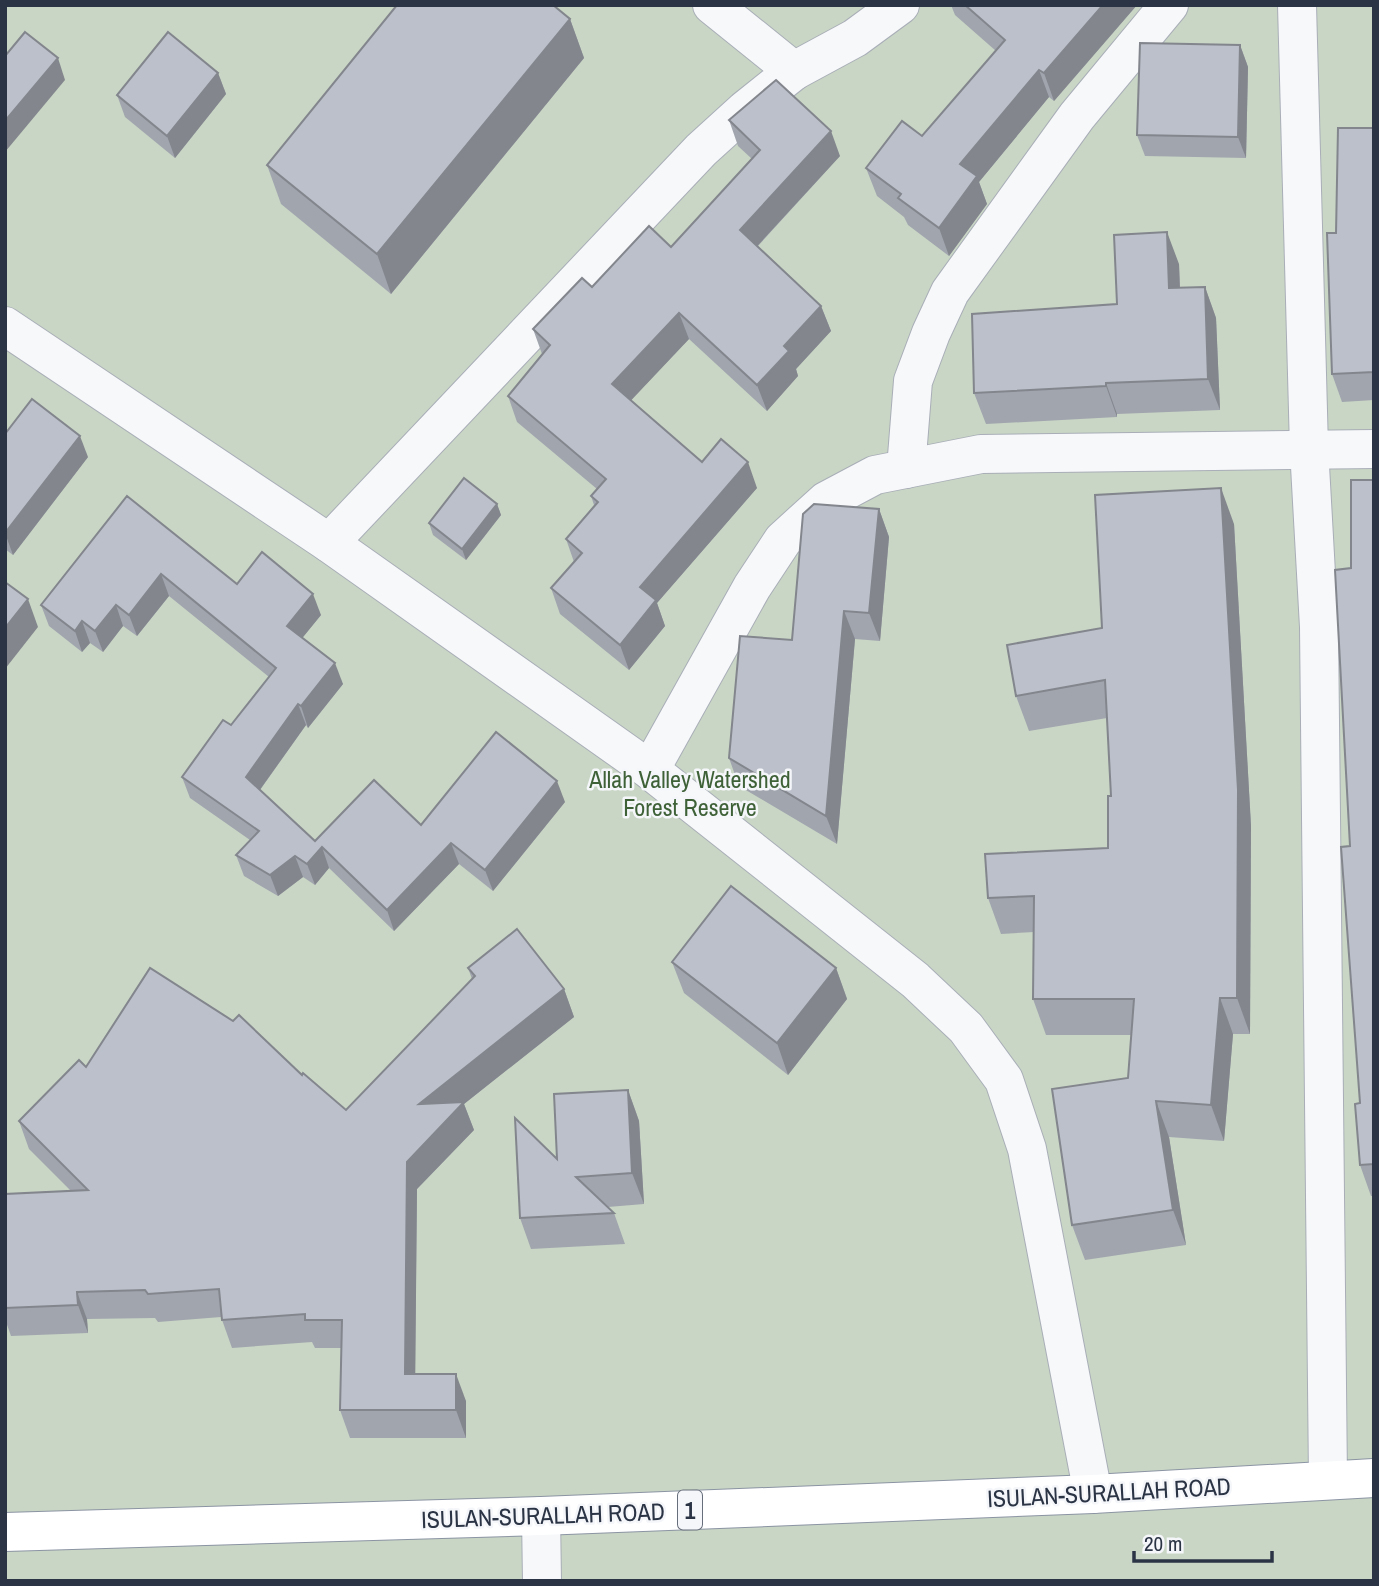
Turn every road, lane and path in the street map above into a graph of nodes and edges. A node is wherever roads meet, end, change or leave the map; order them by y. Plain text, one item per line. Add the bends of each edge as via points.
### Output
1 (712, 5) edge
2 (900, 5) edge
3 (1169, 5) edge
4 (1297, 5) edge
5 (794, 71) junction
6 (5, 326) edge
7 (1309, 448) junction
8 (1374, 449) edge
9 (906, 469) junction
10 (330, 543) junction
11 (650, 770) junction
12 (1374, 1478) edge
13 (1328, 1480) junction
14 (1093, 1493) junction
15 (541, 1516) junction
16 (5, 1532) edge
17 (542, 1581) edge

1 - 5 street
2 - 5 street via 855,38
3 - 9 street via 1077,116 950,292 914,382
4 - 7 street
5 - 10 street via 701,150
6 - 10 street
7 - 8 street
7 - 9 street via 981,454
7 - 13 street via 1319,627
9 - 11 street via 875,475 826,501 783,540
10 - 11 street
11 - 14 street via 915,980 966,1028 1004,1080 1027,1149
12 - 13 highway, ISULAN-SURALLAH ROAD / 1
13 - 14 highway, ISULAN-SURALLAH ROAD / 1
14 - 15 highway, ISULAN-SURALLAH ROAD / 1
15 - 16 highway, ISULAN-SURALLAH ROAD / 1
15 - 17 street

